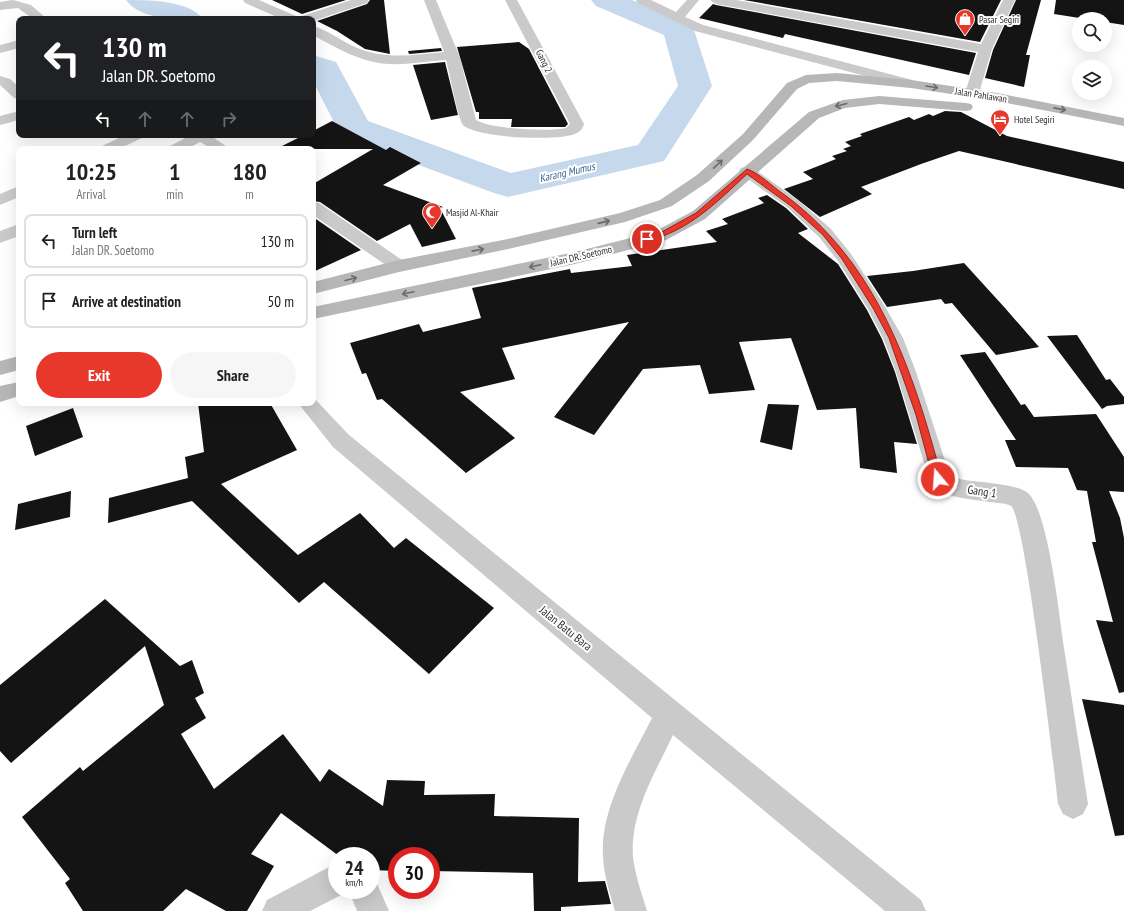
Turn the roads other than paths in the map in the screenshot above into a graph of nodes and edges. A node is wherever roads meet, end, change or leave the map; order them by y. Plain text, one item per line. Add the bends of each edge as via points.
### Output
1 (249, 0) edge
2 (363, 0) edge
3 (430, 0) edge
4 (511, 0) edge
5 (642, 0) edge
6 (693, 0) edge
7 (716, 0) edge
8 (1009, 0) edge
9 (0, 6) edge
10 (37, 16) edge
11 (285, 16) edge
12 (315, 16) edge
13 (678, 18) junction
14 (316, 32) edge
15 (16, 45) edge
16 (0, 49) edge
17 (985, 49) junction
18 (452, 55) junction
19 (0, 80) edge
20 (911, 84) junction
21 (16, 92) edge
22 (972, 93) junction
23 (879, 100) joint
24 (978, 108) dead end
25 (997, 111) dead end
26 (16, 115) edge
27 (0, 121) edge
28 (1124, 122) edge
29 (1124, 136) edge
30 (131, 138) edge
31 (195, 138) edge
32 (206, 138) edge
33 (113, 146) edge
34 (181, 146) edge
35 (218, 146) edge
36 (747, 171) junction
37 (16, 192) edge
38 (0, 200) edge
39 (316, 209) edge
40 (16, 230) edge
41 (0, 238) edge
42 (399, 266) junction
43 (316, 287) edge
44 (316, 312) edge
45 (16, 364) edge
46 (0, 368) edge
47 (16, 390) edge
48 (0, 394) edge
49 (311, 406) edge
50 (669, 714) junction
51 (1073, 804) dead end
52 (328, 883) edge
53 (368, 899) edge
54 (278, 911) edge
55 (373, 911) edge
56 (631, 911) edge
57 (910, 911) edge

1 - 11 street
2 - 12 street
3 - 18 street
4 - 18 street, Gang 2 via 577,124 573,129 562,133 508,132 474,126 469,122
5 - 13 street
6 - 13 street
7 - 17 street
8 - 17 street
9 - 10 street via 22,4
13 - 20 street via 706,30
14 - 18 street via 365,56 377,59 399,60
15 - 16 street
17 - 22 street
19 - 21 street
20 -> 22 street, Jalan Pahlawan
42 -> 20 street, Jalan Pahlawan via 568,230 631,215 666,203 703,178 748,136 792,86 810,78 837,76
22 -> 28 street, Jalan Pahlawan
23 - 24 street, Jalan Pahlawan
23 -> 36 street, Jalan DR. Soetomo via 843,104 814,115
25 - 29 street, Jalan Pahlawan
26 - 27 street
30 - 33 street
31 - 34 street
32 - 35 street
36 -> 44 street, Jalan DR. Soetomo via 699,215 660,236 574,258
36 - 51 street, Gang 1 via 793,204 825,233 845,258 877,308 893,338 906,372 940,482 947,486 1007,494 1020,500 1024,506 1040,569
37 - 38 street
39 - 42 street
40 - 41 street
43 -> 42 street
45 - 46 street
47 - 48 street
49 - 50 street, Jalan Batu Bara via 341,441
50 - 56 street via 631,795 619,837 620,873
50 - 57 street, Jalan Batu Bara
52 - 54 street
53 - 55 street

